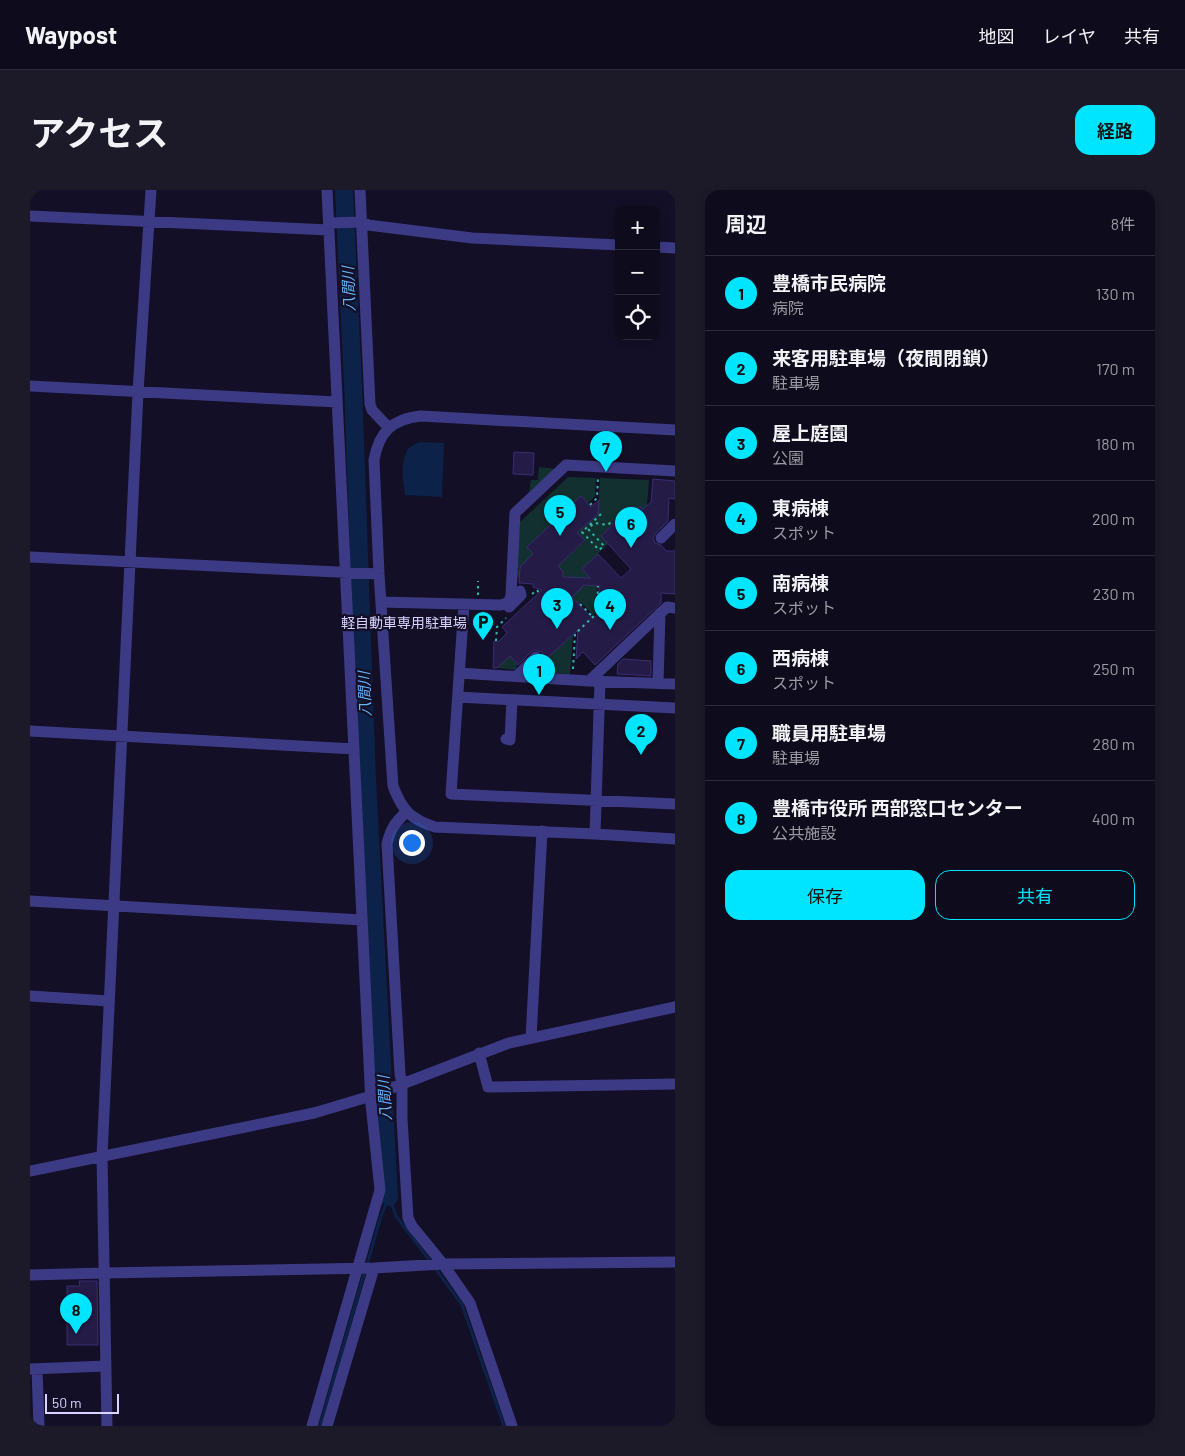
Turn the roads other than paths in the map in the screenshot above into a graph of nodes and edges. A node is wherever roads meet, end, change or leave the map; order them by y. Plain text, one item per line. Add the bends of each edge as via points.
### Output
1 (151, 190) edge
2 (327, 190) edge
3 (360, 190) edge
4 (30, 216) edge
5 (149, 222) junction
6 (362, 222) junction
7 (329, 226) junction
8 (615, 245) edge
9 (660, 247) edge
10 (675, 248) edge
11 (30, 386) edge
12 (138, 392) junction
13 (337, 402) junction
14 (389, 428) junction
15 (675, 430) edge
16 (675, 472) edge
17 (675, 524) edge
18 (660, 538) dead end
19 (30, 557) edge
20 (130, 562) junction
21 (347, 573) junction
22 (375, 574) junction
23 (381, 602) junction
24 (464, 604) junction
25 (675, 608) edge
26 (660, 613) junction
27 (536, 657) dead end
28 (459, 673) junction
29 (517, 676) junction
30 (595, 681) junction
31 (658, 683) junction
32 (675, 684) edge
33 (458, 697) junction
34 (512, 700) junction
35 (599, 704) junction
36 (675, 708) edge
37 (30, 731) edge
38 (122, 736) junction
39 (506, 740) dead end
40 (354, 749) junction
41 (596, 800) junction
42 (675, 804) edge
43 (407, 812) junction
44 (542, 831) junction
45 (595, 834) junction
46 (675, 839) edge
47 (30, 901) edge
48 (114, 905) junction
49 (362, 920) junction
50 (30, 996) edge
51 (109, 1000) junction
52 (675, 1007) edge
53 (531, 1038) junction
54 (478, 1054) junction
55 (400, 1084) junction
56 (675, 1084) edge
57 (371, 1096) junction
58 (102, 1156) junction
59 (30, 1171) edge
60 (675, 1262) edge
61 (443, 1264) junction
62 (357, 1268) junction
63 (374, 1268) junction
64 (104, 1273) junction
65 (30, 1275) edge
66 (106, 1366) junction
67 (34, 1369) edge
68 (39, 1426) edge
69 (107, 1426) edge
70 (312, 1426) edge
71 (327, 1426) edge
72 (512, 1426) edge

1 - 5 street
2 - 7 street
3 - 6 street
4 - 5 street
5 - 7 street
5 - 12 street
6 - 7 street
6 - 8 street via 472,238
6 - 14 street via 370,404
7 - 13 street
9 - 10 street
11 - 12 street
12 - 13 street
12 - 20 street
13 - 21 street
14 - 15 street via 400,420 421,416
14 - 22 street via 381,437 374,460
16 - 24 street via 566,465 514,513 527,590 506,604
17 - 18 street
19 - 20 street
20 - 21 street
20 - 38 street
21 - 22 street
21 - 40 street
22 - 23 street
23 - 24 street
23 - 43 street via 393,786
24 - 28 street
25 - 26 street via 667,607
26 - 30 street
26 - 31 street
27 - 29 street
28 - 29 street
28 - 33 street
29 - 30 street
30 - 31 street
30 - 35 street
31 - 32 street
33 - 34 street
33 - 41 street via 451,794
34 - 35 street
34 - 39 street via 510,740
35 - 36 street
35 - 41 street
37 - 38 street
38 - 40 street
38 - 48 street
40 - 49 street
41 - 42 street
41 - 45 street
43 - 44 street via 421,822 435,826
43 - 55 street via 390,830 387,844
44 - 45 street
44 - 53 street
45 - 46 street
47 - 48 street
48 - 49 street
48 - 51 street
49 - 57 street
50 - 51 street
51 - 58 street
52 - 53 street
53 - 54 street
54 - 55 street
54 - 56 street via 488,1087
55 - 57 street
55 - 61 street via 408,1218
57 - 58 street via 314,1113
57 - 62 street via 380,1190
58 - 59 street
58 - 64 street
60 - 61 street
61 - 63 street
61 - 72 street via 470,1303
62 - 63 street
62 - 64 street
62 - 70 street
63 - 71 street
64 - 65 street
64 - 66 street
66 - 67 street
66 - 69 street
67 - 68 street

